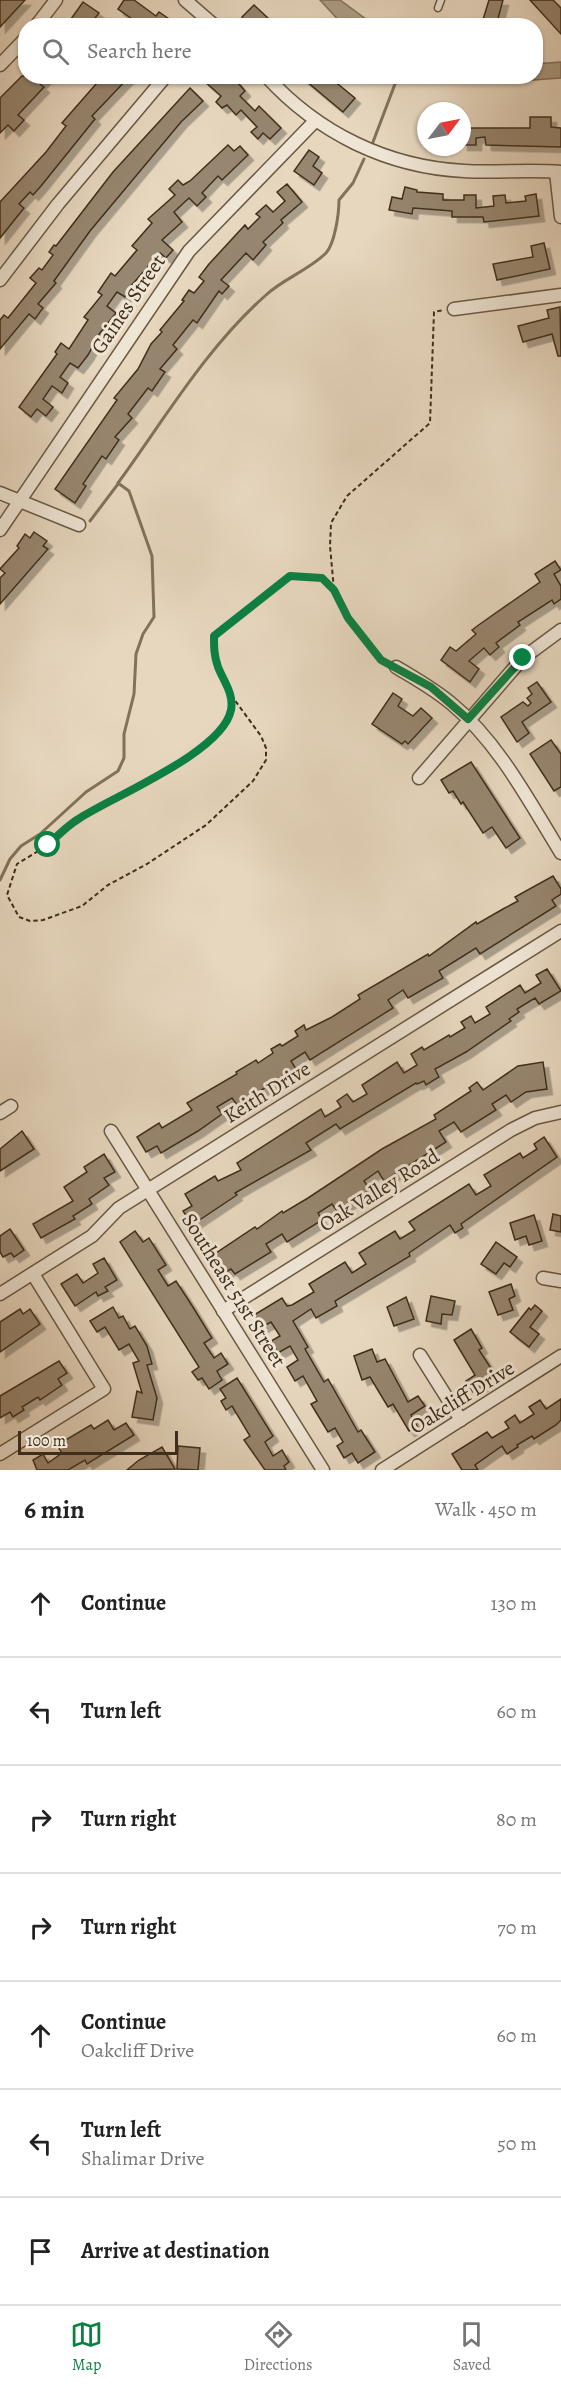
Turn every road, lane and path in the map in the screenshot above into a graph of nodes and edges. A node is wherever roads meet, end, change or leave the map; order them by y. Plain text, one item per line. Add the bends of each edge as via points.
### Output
1 (56, 0) edge
2 (185, 0) edge
3 (441, 0) edge
4 (438, 8) dead end
5 (42, 18) edge
6 (205, 18) edge
7 (18, 46) edge
8 (0, 65) edge
9 (159, 84) edge
10 (275, 84) edge
11 (315, 121) junction
12 (558, 172) edge
13 (561, 216) edge
14 (0, 280) edge
15 (561, 295) edge
16 (454, 309) joint
17 (0, 493) edge
18 (19, 501) junction
19 (79, 525) dead end
20 (0, 530) edge
21 (334, 590) junction
22 (561, 630) edge
23 (396, 668) joint
24 (231, 695) junction
25 (468, 719) junction
26 (419, 778) dead end
27 (561, 853) edge
28 (561, 931) edge
29 (11, 1106) dead end
30 (561, 1112) edge
31 (0, 1113) edge
32 (111, 1131) dead end
33 (148, 1190) junction
34 (33, 1274) junction
35 (543, 1278) dead end
36 (561, 1281) edge
37 (0, 1294) edge
38 (224, 1311) junction
39 (420, 1354) dead end
40 (561, 1356) edge
41 (461, 1420) junction
42 (0, 1454) edge
43 (323, 1470) edge
44 (382, 1470) edge

1 - 5 street
2 - 6 street
3 - 4 lane
7 - 8 street
9 - 14 street
10 - 11 street
11 - 12 street via 380,155 417,165 461,171
11 - 18 street, Gaines Street via 189,251
12 - 13 street
15 - 16 street
16 - 21 path via 434,312 430,423 347,496 332,523
17 - 18 street
18 - 19 street
18 - 20 street, Gaines Street
21 - 23 path via 365,642 381,660
21 - 24 path via 322,578 290,576 214,636 214,653
22 - 25 street via 523,658
23 - 25 street via 431,687
24 - 24 path via 228,718 204,744 158,776 81,816 48,845 17,864 7,895 18,917 43,920 82,906 108,885 206,825 253,781 266,760 266,748
25 - 26 street
25 - 27 street via 490,745
28 - 33 street, Keith Drive
29 - 31 street
30 - 38 street, Oak Valley Road via 535,1118 511,1130
32 - 33 street, Southeast 51st Street
33 - 34 street, Keith Drive via 119,1208 92,1236
33 - 38 street, Southeast 51st Street
34 - 37 street, Keith Drive
34 - 42 street via 104,1389
35 - 36 street
38 - 43 street, Southeast 51st Street
39 - 41 street
40 - 41 street, Oakcliff Drive
41 - 44 street, Oakcliff Drive

